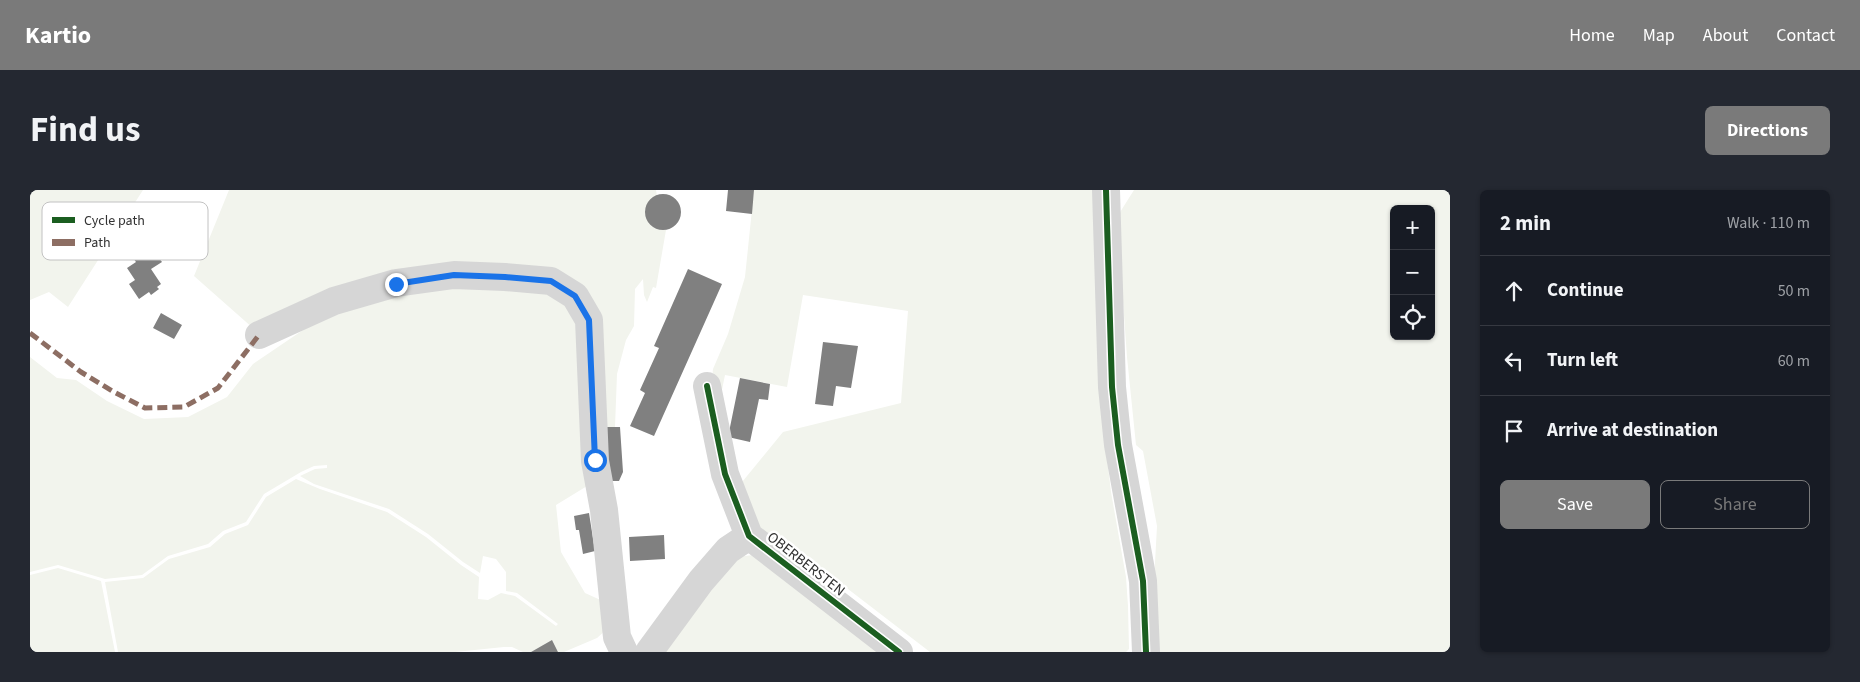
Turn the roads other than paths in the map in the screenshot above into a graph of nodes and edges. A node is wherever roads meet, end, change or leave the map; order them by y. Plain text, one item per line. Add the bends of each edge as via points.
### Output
1 (1106, 190) edge
2 (259, 336) dead end
3 (708, 386) dead end
4 (749, 536) junction
5 (624, 652) edge
6 (649, 652) edge
7 (899, 652) edge
8 (1146, 652) edge

1 - 8 street via 1112,386 1118,445 1143,581
2 - 5 street via 334,301 396,284 454,275 551,281 575,296 589,320 595,460 604,510 617,638
3 - 4 street, OBERBERSTEN via 725,474
4 - 6 street, OBERBERSTEN via 728,550 701,581
4 - 7 street, OBERBERSTEN

